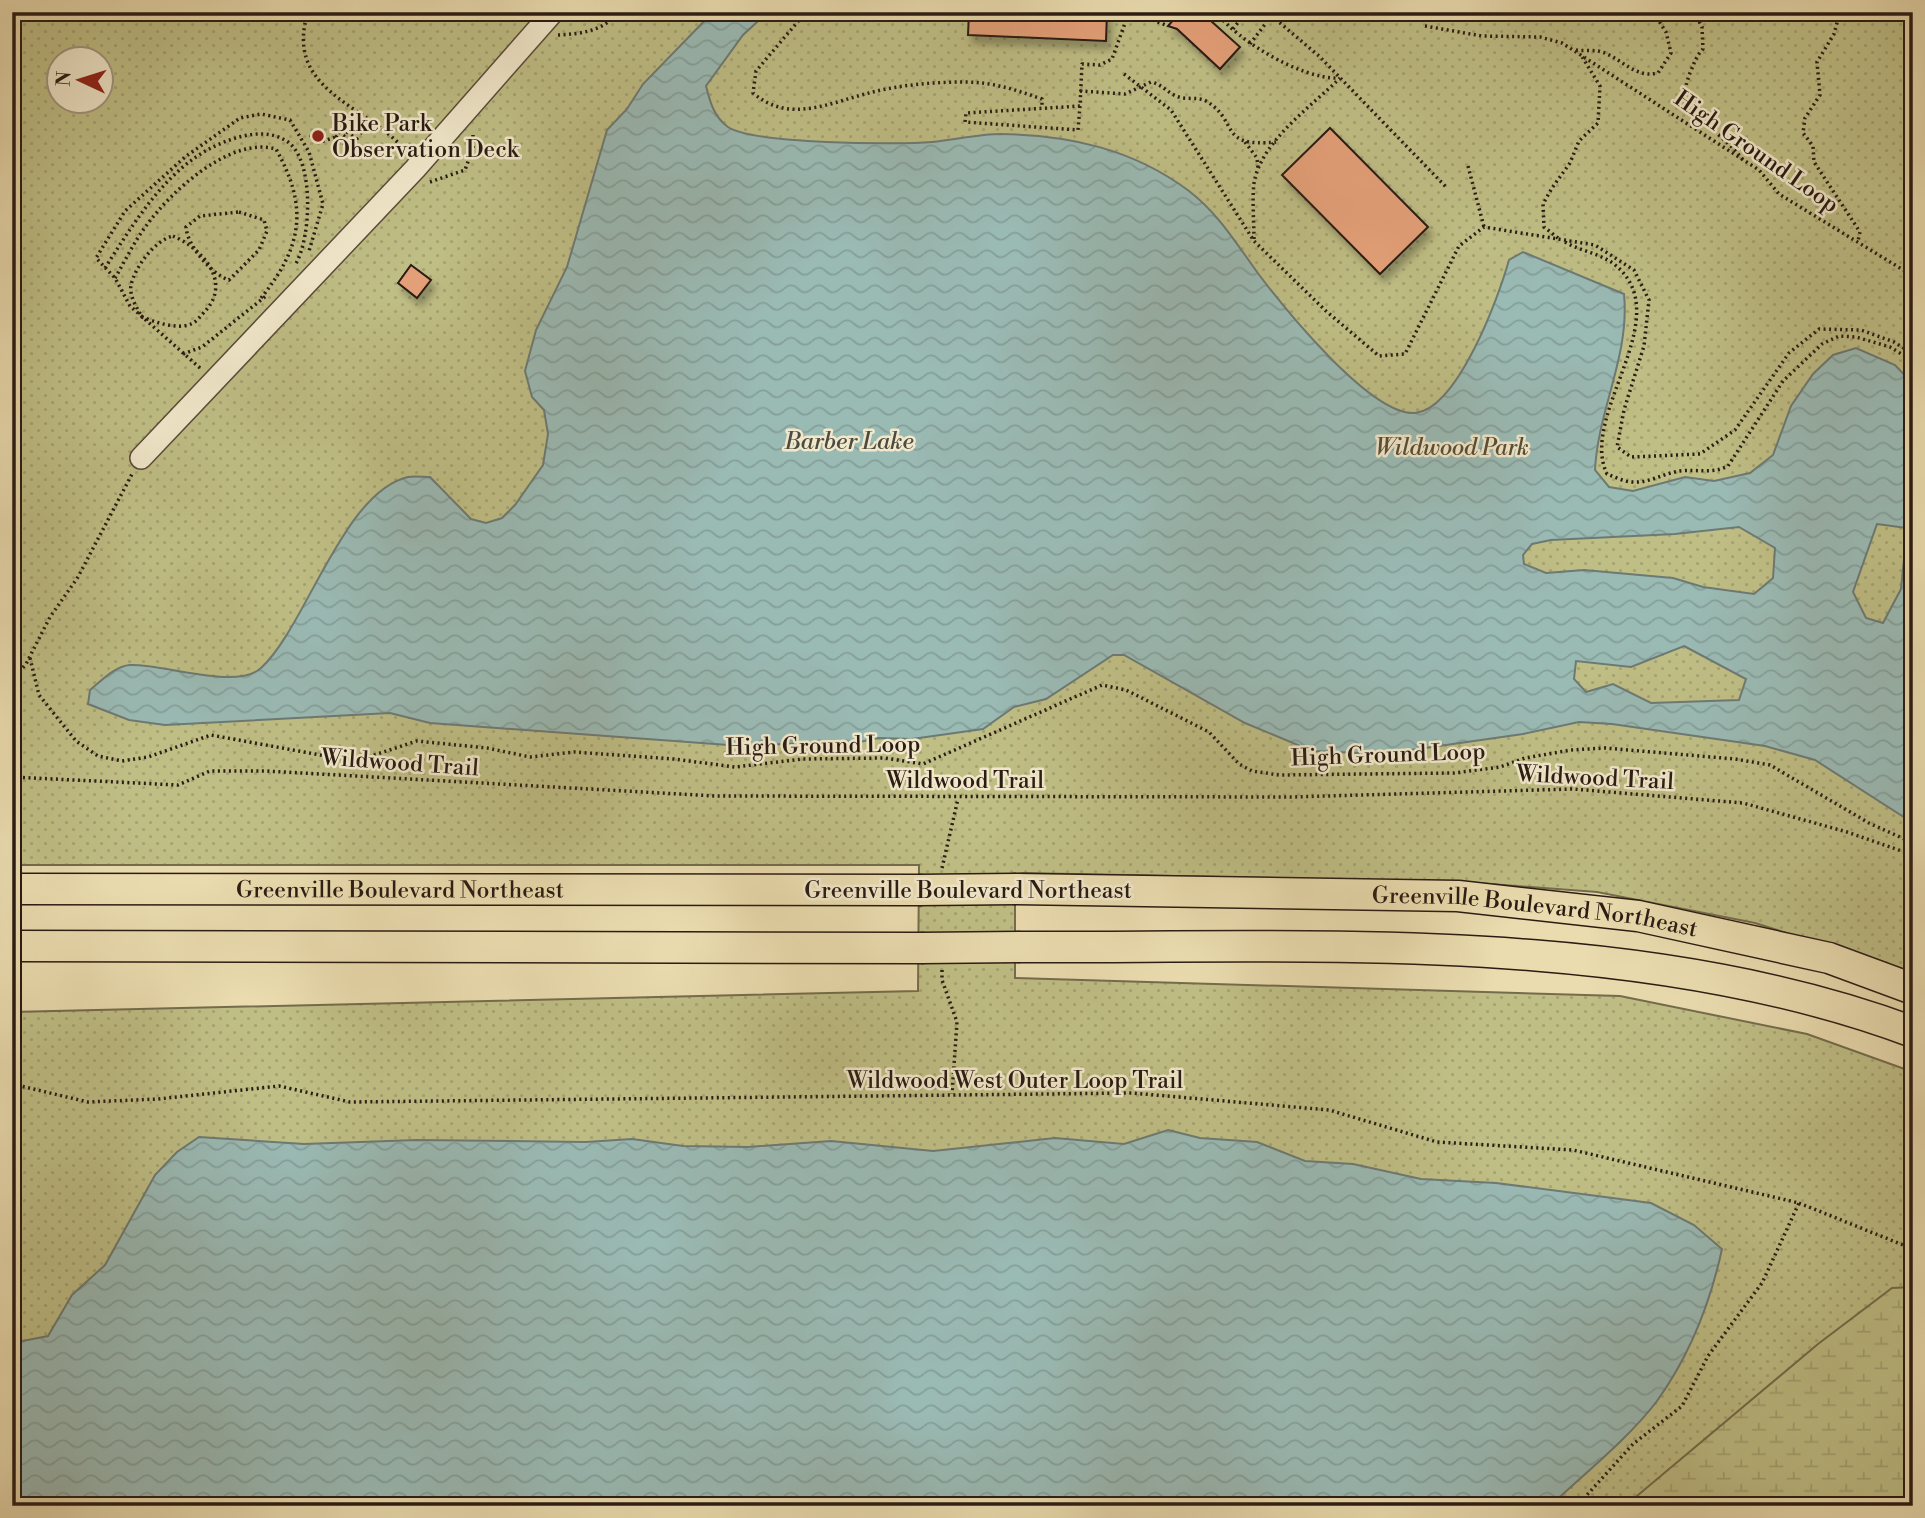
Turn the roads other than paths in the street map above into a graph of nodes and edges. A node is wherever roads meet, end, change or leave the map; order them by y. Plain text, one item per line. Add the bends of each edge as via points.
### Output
1 (553, 12) edge
2 (141, 458) dead end
3 (12, 889) edge
4 (12, 946) edge
5 (1913, 989) edge
6 (1913, 1032) edge

1 - 2 lane via 415,169
3 - 5 highway, Greenville Boulevard Northeast, bridge via 1016,889 1458,895 1638,916 1829,958
4 - 6 highway, Greenville Boulevard Northeast, bridge via 1448,950 1670,970 1791,995

